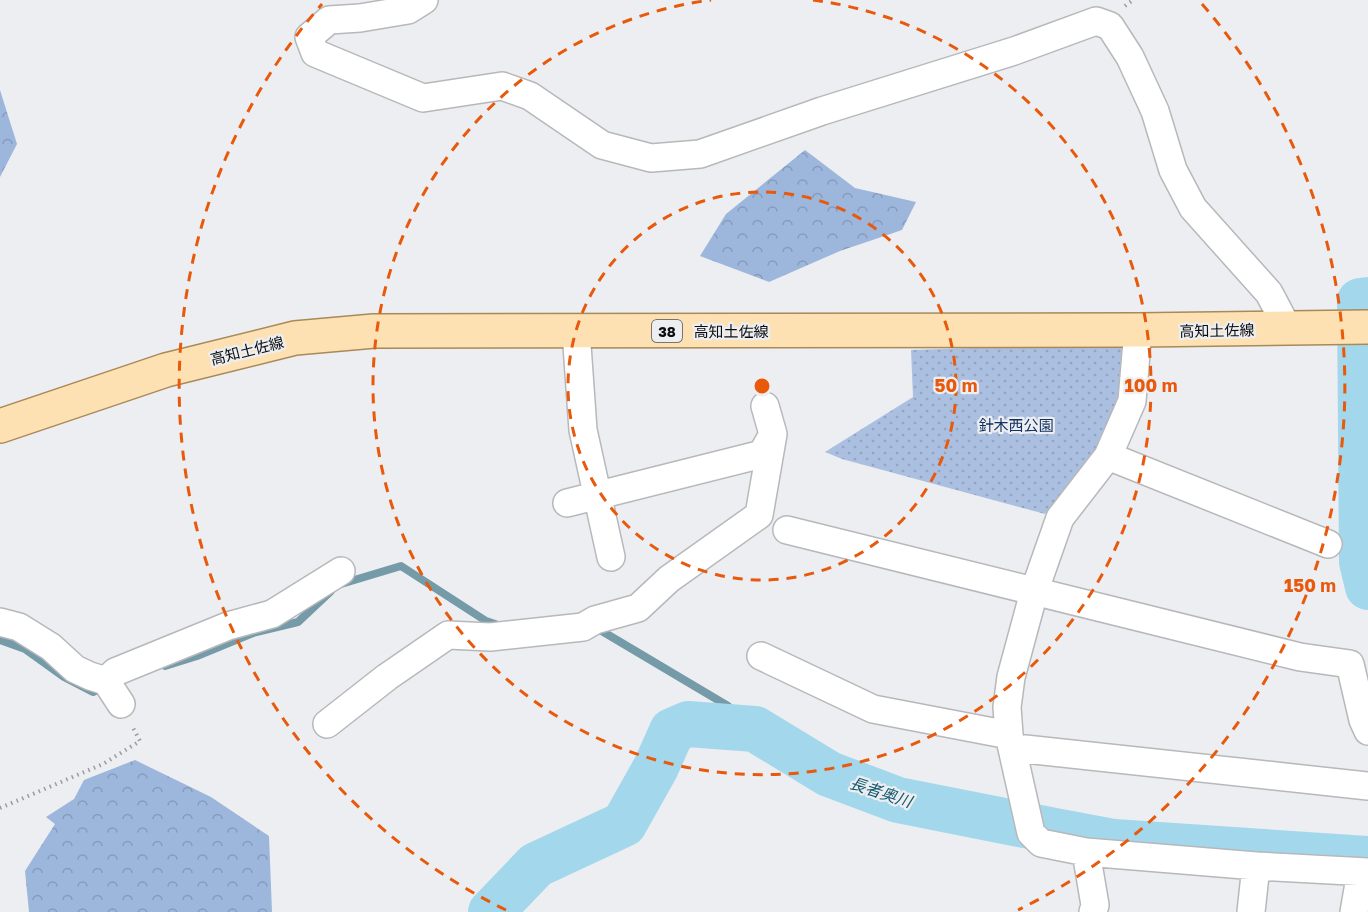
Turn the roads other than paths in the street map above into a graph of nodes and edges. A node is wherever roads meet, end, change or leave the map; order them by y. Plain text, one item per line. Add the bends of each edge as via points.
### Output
1 (424, 0) edge
2 (1358, 328) edge
3 (1288, 329) junction
4 (1138, 330) junction
5 (576, 331) junction
6 (765, 406) dead end
7 (0, 426) edge
8 (773, 434) junction
9 (1108, 456) junction
10 (597, 495) junction
11 (567, 503) dead end
12 (787, 530) dead end
13 (1328, 544) dead end
14 (611, 557) dead end
15 (341, 571) dead end
16 (1034, 592) junction
17 (0, 622) edge
18 (761, 656) dead end
19 (106, 681) junction
20 (121, 704) road end
21 (327, 724) dead end
22 (1368, 731) edge
23 (1011, 743) junction
24 (1368, 786) edge
25 (1086, 852) junction
26 (1256, 866) junction
27 (1364, 872) edge
28 (1093, 912) edge
29 (1251, 912) edge
30 (1354, 912) edge

1 - 3 street via 408,10 329,20 309,37 315,53 423,98 502,86 530,96 602,145 651,158 700,154 1096,21 1110,26 1130,57 1155,111 1173,170 1193,208 1269,293
2 - 3 main road, 高知土佐線 / 38
3 - 4 main road, 高知土佐線 / 38
4 - 5 main road, 高知土佐線 / 38
4 - 9 street via 1132,400
5 - 7 main road, 高知土佐線 / 38 via 374,332 295,338 166,370
5 - 10 street via 583,430
6 - 8 street
8 - 10 street via 762,454
8 - 21 street via 759,515 669,579 638,608 589,624 490,637 448,635
9 - 13 street
9 - 16 street via 1060,518
10 - 11 street
10 - 14 street
12 - 16 street
15 - 19 street via 272,614 228,626 116,672
16 - 22 street via 1300,657 1350,664
16 - 23 street via 1011,677
17 - 19 street via 19,627 75,669
18 - 23 street via 873,709
19 - 20 street
23 - 24 street via 1025,749
23 - 25 street via 1029,826 1041,843
25 - 26 street
25 - 28 street
26 - 27 street
26 - 29 street
27 - 30 street

